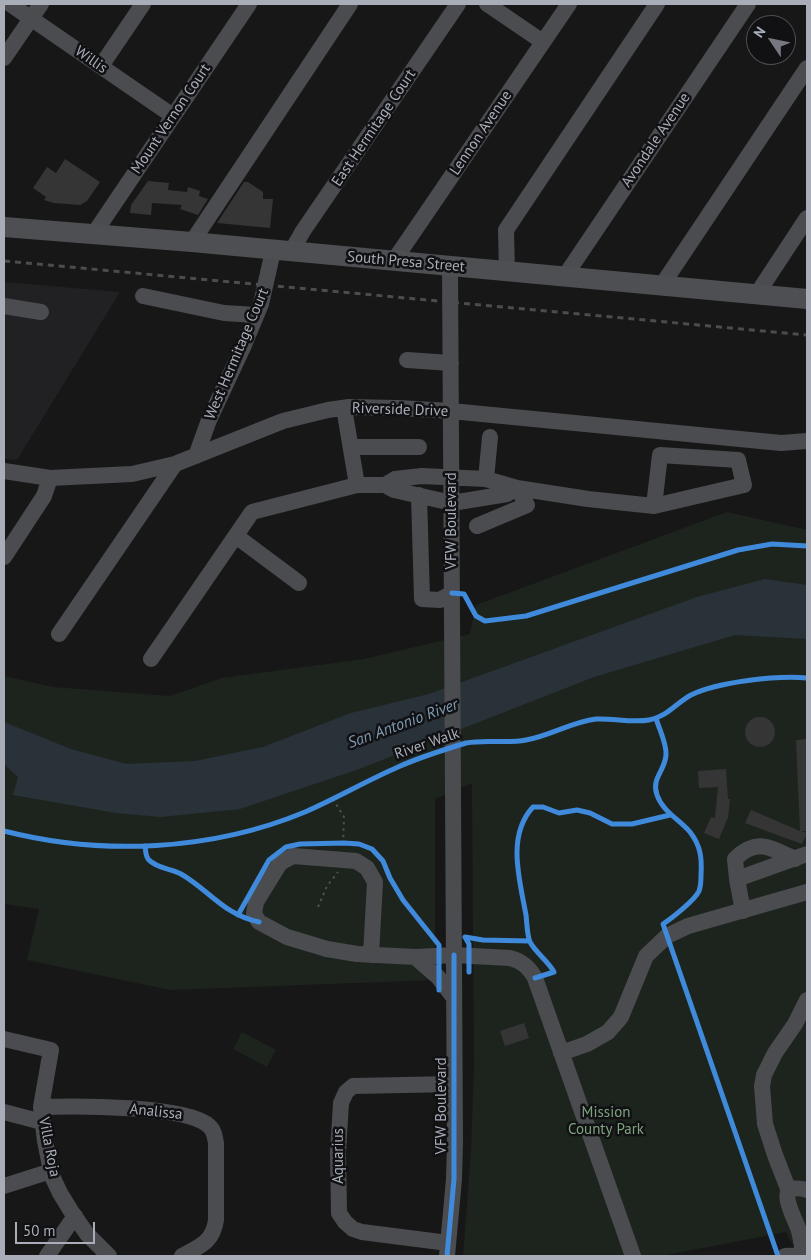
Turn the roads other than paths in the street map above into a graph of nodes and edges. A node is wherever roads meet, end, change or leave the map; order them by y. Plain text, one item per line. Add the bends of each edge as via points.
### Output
1 (10, 4) edge
2 (41, 4) edge
3 (143, 4) edge
4 (249, 4) edge
5 (350, 4) edge
6 (458, 4) edge
7 (487, 4) edge
8 (569, 4) edge
9 (657, 4) edge
10 (748, 4) edge
11 (31, 18) junction
12 (543, 42) junction
13 (4, 58) edge
14 (101, 66) junction
15 (807, 68) edge
16 (173, 116) junction
17 (807, 218) edge
18 (4, 227) edge
19 (94, 235) junction
20 (192, 242) junction
21 (282, 251) junction
22 (393, 262) junction
23 (450, 266) junction
24 (508, 271) junction
25 (565, 276) junction
26 (662, 285) junction
27 (757, 294) junction
28 (142, 296) dead end
29 (807, 299) edge
30 (4, 306) edge
31 (41, 312) dead end
32 (256, 315) junction
33 (407, 360) dead end
34 (451, 362) junction
35 (344, 408) junction
36 (451, 411) junction
37 (490, 437) dead end
38 (807, 442) edge
39 (351, 447) junction
40 (419, 447) dead end
41 (196, 456) junction
42 (175, 464) junction
43 (4, 471) edge
44 (452, 477) junction
45 (50, 478) junction
46 (357, 485) junction
47 (490, 486) junction
48 (411, 488) junction
49 (517, 488) junction
50 (452, 503) junction
51 (654, 506) junction
52 (477, 526) dead end
53 (236, 536) junction
54 (4, 557) edge
55 (299, 584) dead end
56 (452, 593) junction
57 (59, 634) dead end
58 (151, 659) dead end
59 (801, 856) edge
60 (737, 879) junction
61 (807, 892) edge
62 (743, 911) junction
63 (371, 955) junction
64 (454, 955) junction
65 (415, 957) junction
66 (454, 998) junction
67 (807, 1000) edge
68 (4, 1039) edge
69 (562, 1053) junction
70 (454, 1084) junction
71 (4, 1112) edge
72 (42, 1114) junction
73 (51, 1171) junction
74 (4, 1186) edge
75 (807, 1190) edge
76 (789, 1191) junction
77 (75, 1216) junction
78 (448, 1250) edge
79 (805, 1255) edge
80 (47, 1256) edge
81 (109, 1256) edge
82 (182, 1256) edge
83 (632, 1256) edge
84 (785, 1256) edge

1 - 11 street, Willis
2 - 11 street
3 - 14 street
4 - 16 street, Mount Vernon Court
5 - 20 street
6 - 21 street, East Hermitage Court via 303,231
7 - 12 street
8 - 12 street, Lennon Avenue
9 - 24 street via 506,230
10 - 25 street, Avondale Avenue
11 - 13 street
11 - 14 street, Willis
12 - 22 street, Lennon Avenue
14 - 16 street, Willis
15 - 26 street
16 - 19 street, Mount Vernon Court
17 - 27 street
18 - 19 main road, South Presa Street
19 - 20 main road, South Presa Street
20 - 21 main road, South Presa Street
21 - 22 main road, South Presa Street
21 - 32 street, West Hermitage Court
22 - 23 main road, South Presa Street
23 - 24 main road, South Presa Street
23 - 34 street, VFW Boulevard
24 - 25 main road, South Presa Street
25 - 26 main road, South Presa Street
26 - 27 main road, South Presa Street
27 - 29 main road, South Presa Street
28 - 32 street via 224,313
30 - 31 street
32 - 41 street, West Hermitage Court via 208,420
33 - 34 street
34 - 36 street, VFW Boulevard
35 - 36 street, Riverside Drive
35 - 39 street
35 - 41 street, Riverside Drive via 283,421
36 - 38 street, Riverside Drive
36 - 44 street, VFW Boulevard
37 - 47 street
39 - 40 street
39 - 46 street
41 - 42 street, Riverside Drive
42 - 45 street, Riverside Drive via 132,474
42 - 57 street
43 - 45 street, Riverside Drive
44 - 47 street
44 - 48 street via 422,476
44 - 50 street, VFW Boulevard
45 - 54 street via 44,496
46 - 48 street via 386,485 395,479
46 - 53 street via 252,512
47 - 49 street via 507,494
47 - 50 street
48 - 50 street
48 - 56 street via 422,599 440,600
49 - 51 street
49 - 52 street via 527,505
50 - 56 street, VFW Boulevard
51 - 51 street via 660,455 738,460 744,485
53 - 55 street
53 - 58 street
56 - 64 street, VFW Boulevard
59 - 60 street
59 - 60 street via 756,846 744,850 735,859
60 - 62 street
61 - 62 street
62 - 69 street via 688,926 667,936 646,956 620,1017 608,1032
63 - 63 street via 327,949 287,937 259,922 254,914 256,902 280,863 293,856 356,860 367,868 375,882
63 - 65 street
64 - 65 street
64 - 66 street, VFW Boulevard
64 - 69 street via 510,958 522,962 535,978
65 - 66 street via 438,977
66 - 70 street, VFW Boulevard
67 - 76 street via 774,1053 762,1086 765,1124
68 - 72 street, Villa Roja via 51,1050
69 - 83 street
70 - 78 street, VFW Boulevard via 454,1179
70 - 78 street, Aquarius via 353,1086 340,1102 338,1152 340,1213 345,1222 362,1232
71 - 72 street, Analissa
72 - 73 street, Villa Roja
72 - 82 street, Analissa via 90,1106 178,1113 210,1126 216,1143 215,1229 204,1243
73 - 74 street
73 - 77 street, Villa Roja via 60,1194
75 - 76 street via 797,1187
76 - 79 street via 788,1205
77 - 80 street
77 - 81 street, Villa Roja via 87,1234
79 - 84 street

